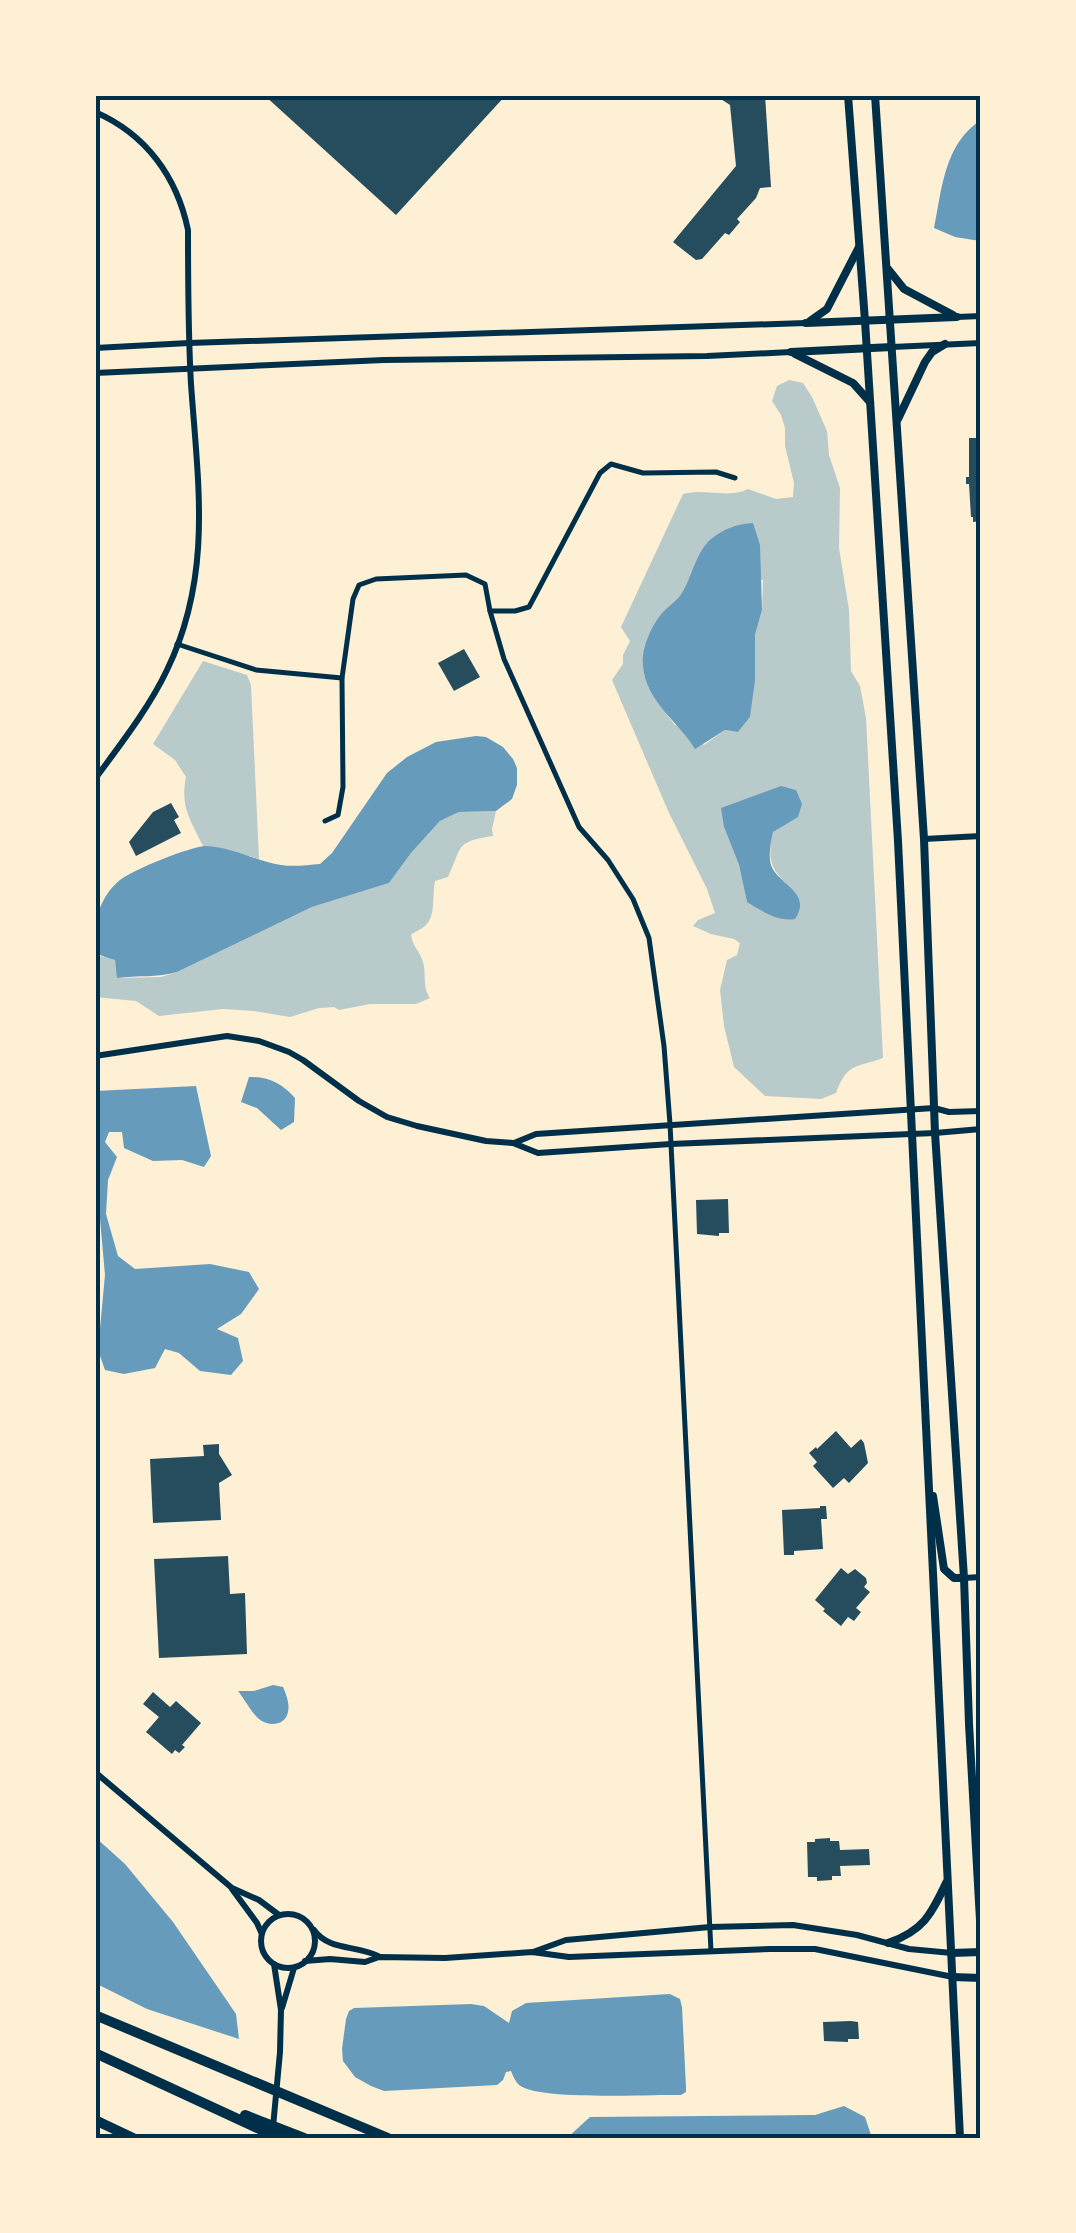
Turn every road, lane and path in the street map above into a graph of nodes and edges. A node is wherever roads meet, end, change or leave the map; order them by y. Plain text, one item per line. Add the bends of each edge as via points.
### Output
1 (848, 95) edge
2 (875, 95) edge
3 (95, 112) edge
4 (860, 246) junction
5 (886, 266) junction
6 (981, 316) edge
7 (957, 317) junction
8 (890, 320) junction
9 (865, 321) junction
10 (806, 323) junction
11 (981, 342) edge
12 (189, 343) junction
13 (945, 344) junction
14 (892, 347) junction
15 (95, 348) edge
16 (867, 348) junction
17 (791, 352) junction
18 (190, 368) junction
19 (95, 373) edge
20 (870, 402) junction
21 (896, 423) junction
22 (735, 478) dead end
23 (490, 611) junction
24 (177, 644) junction
25 (342, 678) junction
26 (96, 776) edge
27 (325, 820) dead end
28 (981, 836) edge
29 (924, 840) junction
30 (95, 1056) edge
31 (934, 1108) junction
32 (910, 1110) junction
33 (981, 1112) edge
34 (670, 1124) junction
35 (981, 1128) edge
36 (935, 1133) junction
37 (910, 1134) junction
38 (513, 1143) junction
39 (671, 1144) junction
40 (926, 1447) junction
41 (981, 1577) edge
42 (964, 1578) junction
43 (95, 1772) edge
44 (948, 1879) junction
45 (232, 1888) junction
46 (279, 1915) junction
47 (710, 1927) junction
48 (313, 1929) junction
49 (262, 1936) junction
50 (981, 1938) edge
51 (888, 1943) junction
52 (711, 1951) junction
53 (532, 1952) junction
54 (981, 1952) edge
55 (952, 1953) junction
56 (380, 1957) junction
57 (305, 1961) junction
58 (274, 1964) junction
59 (294, 1968) junction
60 (953, 1977) junction
61 (981, 1978) edge
62 (282, 2010) junction
63 (95, 2015) edge
64 (95, 2053) edge
65 (160, 2083) junction
66 (95, 2120) edge
67 (133, 2138) edge
68 (275, 2138) edge
69 (304, 2138) edge
70 (388, 2138) edge
71 (960, 2138) edge

1 - 4 main road
2 - 5 main road
3 - 12 street via 141,141 176,188 188,230
4 - 9 main road
4 - 10 main road via 827,309
5 - 7 main road via 904,289
5 - 8 main road
6 - 7 street
7 - 8 main road
8 - 9 main road
8 - 14 main road
9 - 10 main road
9 - 16 main road
10 - 12 street
11 - 13 street
12 - 15 street
12 - 18 street
13 - 14 street
13 - 21 main road via 925,362
14 - 16 main road
14 - 21 main road
16 - 17 main road
16 - 20 main road
17 - 18 street
17 - 20 main road via 853,383
18 - 19 street
18 - 24 street via 200,549
20 - 32 main road
21 - 29 main road
22 - 23 street via 643,473 612,464 600,473 529,607
23 - 25 street via 485,584 466,575 359,585
23 - 34 street via 504,659 579,827 633,899 648,938
24 - 25 street via 256,670
24 - 26 street via 167,670
25 - 27 street via 343,788 338,815
28 - 29 street
29 - 31 main road
30 - 38 street via 244,1038 289,1052 387,1116
31 - 32 street
31 - 33 street
31 - 36 main road
32 - 34 street
32 - 37 main road
34 - 38 street via 536,1134
34 - 39 street
35 - 36 street
36 - 37 street
36 - 42 main road
37 - 39 street
37 - 40 main road
38 - 39 street via 538,1153
39 - 47 street
40 - 42 main road via 944,1570
40 - 44 main road
41 - 42 street
42 - 50 main road
43 - 45 street
44 - 51 main road via 929,1918
44 - 55 main road
45 - 46 street
45 - 49 street
46 - 48 street via 301,1917
46 - 49 street
47 - 51 street via 810,1926
47 - 52 street
47 - 53 street via 566,1940
48 - 56 street via 320,1940
48 - 57 street via 315,1946
49 - 58 street via 262,1950
51 - 55 street
52 - 53 street via 569,1957
52 - 60 street via 816,1949
53 - 56 street
54 - 55 main road
55 - 60 main road
56 - 57 street
57 - 59 street
58 - 59 street
58 - 62 street
59 - 62 street
60 - 61 main road
60 - 71 main road
62 - 68 street
63 - 70 highway
64 - 65 highway
65 - 68 highway
65 - 69 highway
66 - 67 highway

